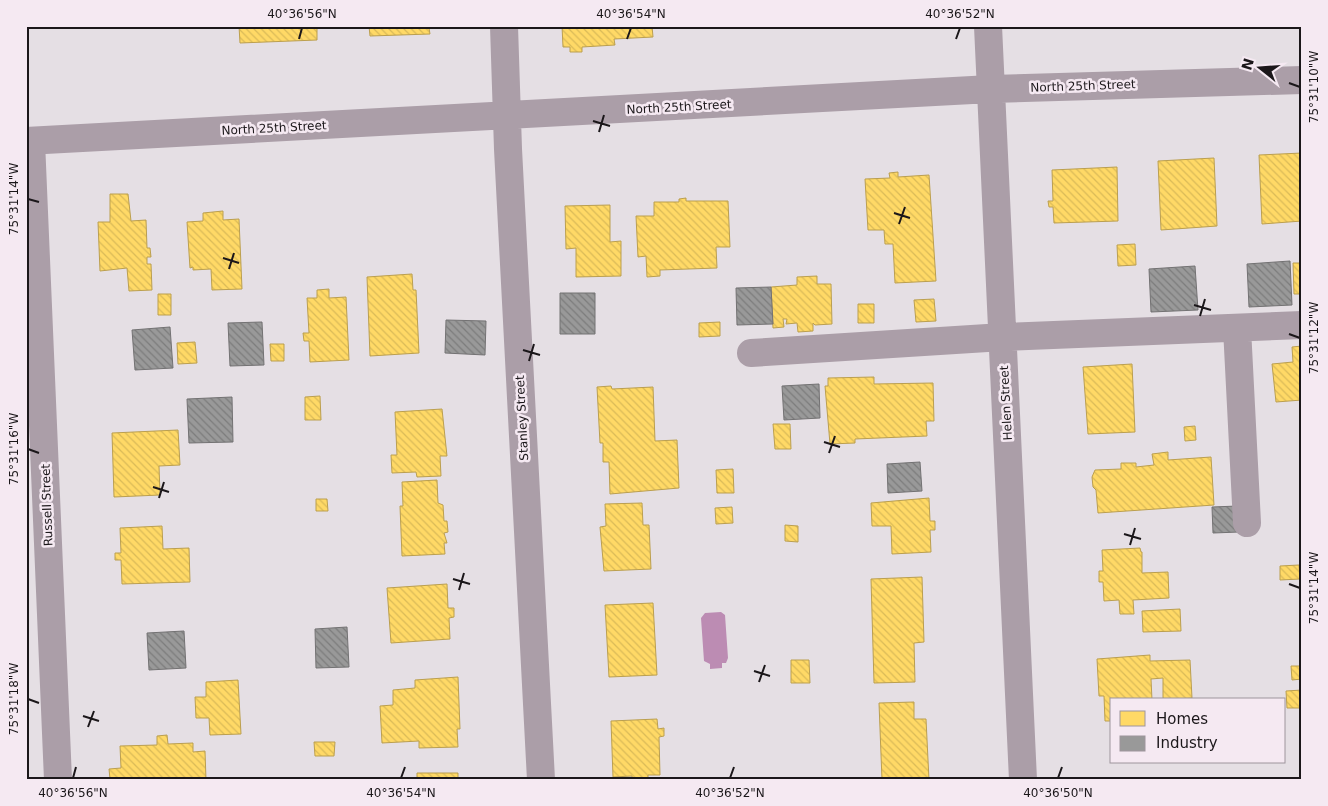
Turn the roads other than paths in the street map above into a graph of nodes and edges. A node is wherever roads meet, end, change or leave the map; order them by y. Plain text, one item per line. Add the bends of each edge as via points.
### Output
1 (504, 26) edge
2 (988, 26) edge
3 (1302, 80) edge
4 (991, 89) junction
5 (507, 116) junction
6 (29, 141) edge
7 (1302, 325) edge
8 (1237, 328) junction
9 (1002, 336) junction
10 (751, 353) dead end
11 (1246, 523) dead end
12 (58, 780) edge
13 (541, 780) edge
14 (1023, 780) edge

1 - 5 street, Stanley Street
2 - 4 street, Helen Street
3 - 4 street, North 25th Street
4 - 5 street, North 25th Street
4 - 9 street, Helen Street
5 - 6 street, North 25th Street
5 - 13 street, Stanley Street
6 - 12 street, Russell Street
7 - 8 street
8 - 9 street
8 - 11 street
9 - 10 street
9 - 14 street, Helen Street

